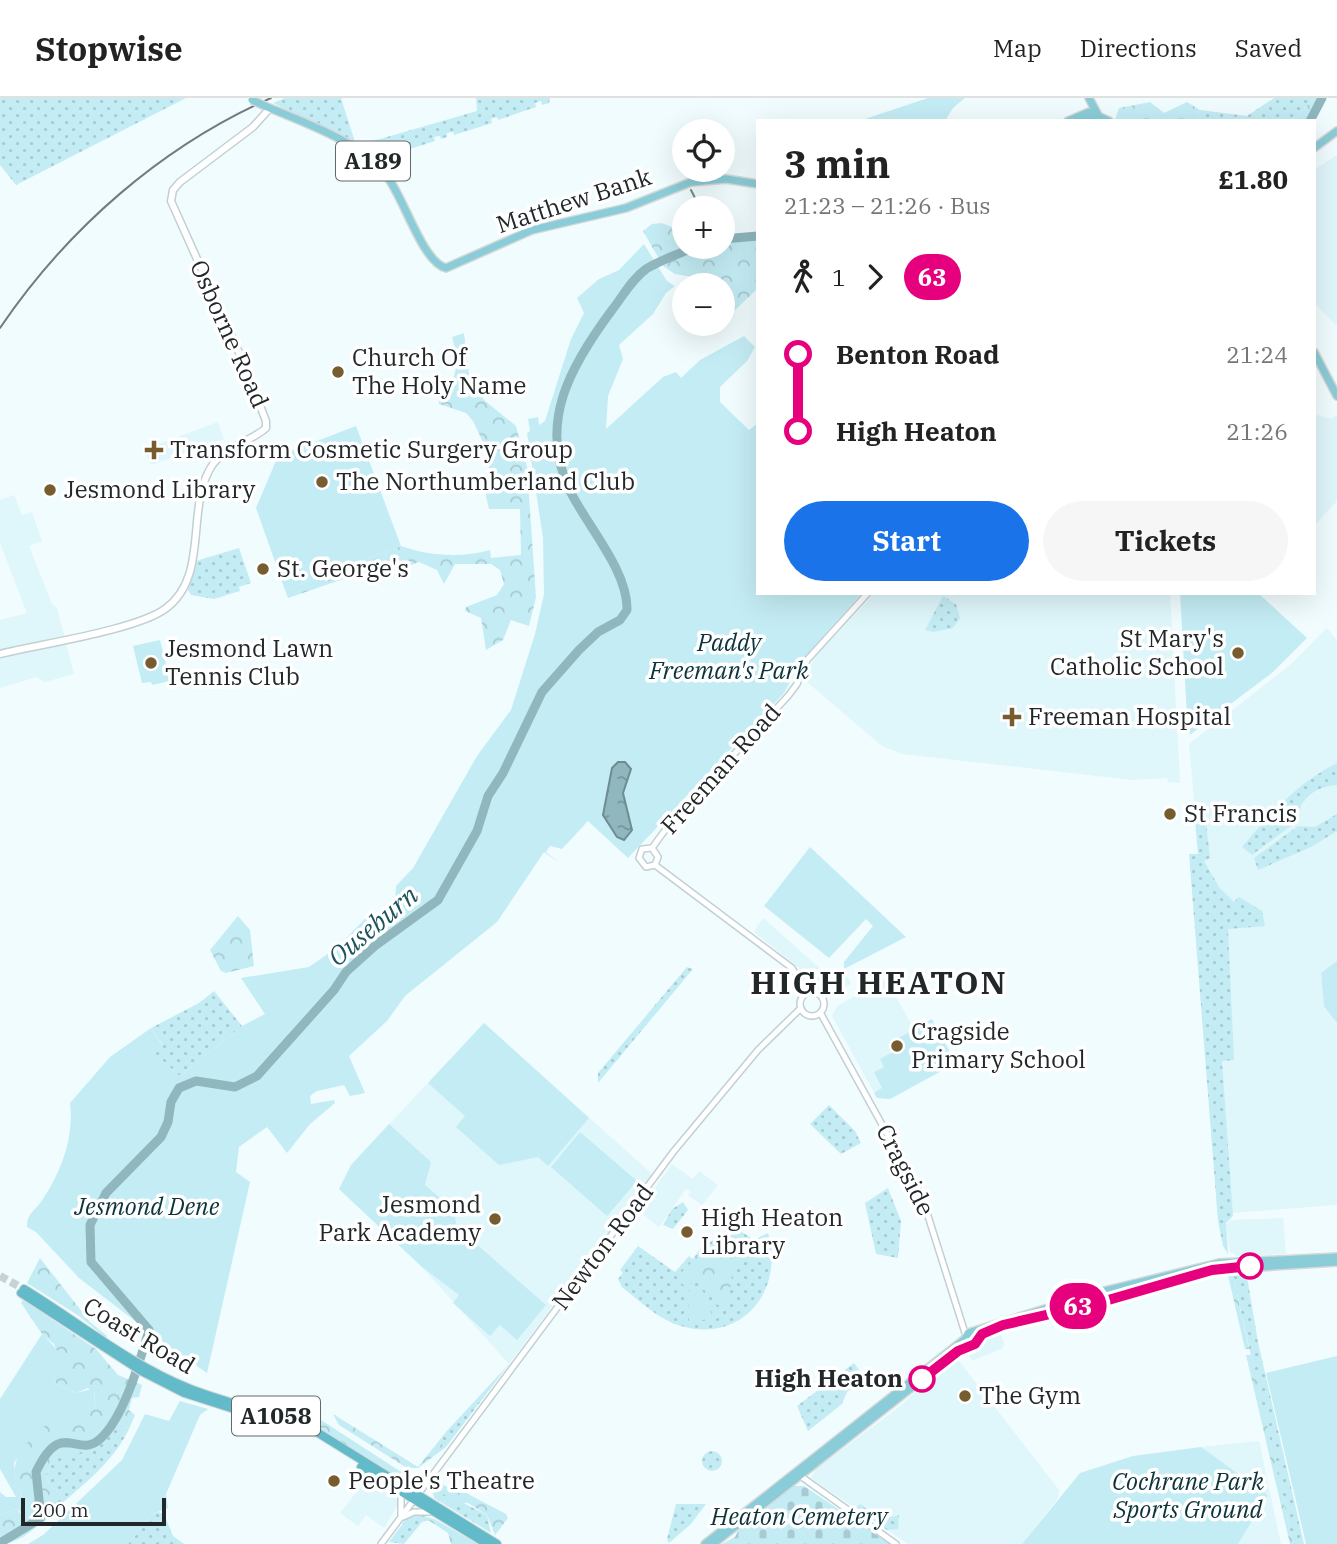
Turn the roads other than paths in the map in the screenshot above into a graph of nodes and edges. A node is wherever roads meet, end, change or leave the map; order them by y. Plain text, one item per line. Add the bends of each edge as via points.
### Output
1 (1089, 98) edge
2 (249, 99) edge
3 (268, 107) junction
4 (1100, 118) edge
5 (1337, 131) edge
6 (1316, 147) edge
7 (756, 184) edge
8 (1316, 356) edge
9 (1337, 396) edge
10 (866, 595) edge
11 (0, 654) edge
12 (652, 848) junction
13 (655, 865) junction
14 (807, 992) junction
15 (801, 1008) junction
16 (821, 1014) junction
17 (1337, 1257) edge
18 (1337, 1262) edge
19 (23, 1291) tunnel mouth
20 (1097, 1298) junction
21 (971, 1338) junction
22 (156, 1376) junction
23 (799, 1474) junction
24 (428, 1481) junction
25 (401, 1493) junction
26 (416, 1498) junction
27 (434, 1509) junction
28 (400, 1519) junction
29 (486, 1540) edge
30 (381, 1544) edge
31 (499, 1544) edge
32 (705, 1544) edge
33 (713, 1544) edge
34 (896, 1544) edge

1 - 4 main road
2 - 3 main road, A189, bridge
3 - 7 main road, Matthew Bank / A189 via 379,167 440,267 452,268 532,230 626,208 691,182 726,179
3 - 11 main road, Osborne Road via 253,127 180,182 171,197 242,357 266,428 227,450 209,470 190,572 180,594 167,607 140,620
5 - 6 main road
8 - 9 main road
10 - 12 street, Freeman Road via 818,646 788,696
12 - 13 street via 658,857
12 - 13 street via 642,849 639,858 643,866
13 - 14 street via 792,968
14 - 15 street via 800,999
14 - 16 street via 824,1000
15 - 16 street via 813,1016
15 - 24 street, Newton Road via 758,1050 674,1151
16 - 21 street, Cragside via 926,1205
17 - 20 main road via 1219,1263
18 - 20 main road via 1221,1268
19 - 22 highway, Coast Road / A1058
20 - 21 main road via 1003,1320
21 - 23 main road
22 - 25 highway, Coast Road / A1058 via 209,1402 313,1436
22 - 26 highway, Coast Road / A1058 via 296,1422
23 - 32 main road
23 - 33 main road
23 - 34 street
24 - 26 street, Newton Road
24 - 27 street via 427,1495
25 - 26 highway, Coast Road / A1058
25 - 28 street
26 - 27 highway, Coast Road / A1058
26 - 28 street, Newton Road
27 - 28 street
27 - 29 highway, Coast Road / A1058
28 - 30 street, Newton Road
29 - 31 highway, Coast Road

